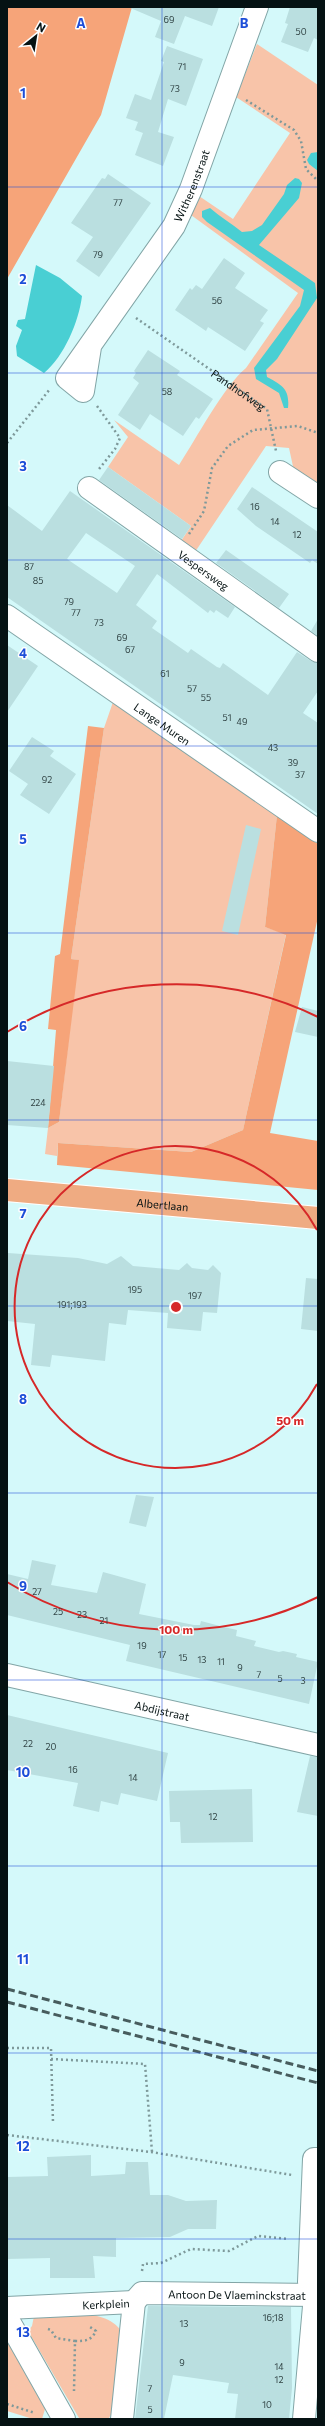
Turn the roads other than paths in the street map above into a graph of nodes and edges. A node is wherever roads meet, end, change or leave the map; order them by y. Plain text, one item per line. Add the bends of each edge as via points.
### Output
1 (257, 7) edge
2 (75, 385) road end
3 (280, 472) road end
4 (89, 488) road end
5 (318, 498) edge
6 (7, 616) edge
7 (318, 651) edge
8 (318, 831) edge
9 (7, 1190) edge
10 (318, 1218) edge
11 (7, 1675) edge
12 (318, 1745) edge
13 (316, 2169) edge
14 (314, 2250) edge
15 (315, 2295) junction
16 (134, 2302) junction
17 (7, 2308) edge
18 (7, 2318) edge
19 (64, 2419) edge
20 (122, 2419) edge
21 (304, 2419) edge

1 - 2 street, Witherenstraat via 191,189 174,226 90,347
3 - 5 street
4 - 7 street, Vespersweg
6 - 8 street, Lange Muren
9 - 10 main road, Albertlaan
11 - 12 street, Abdijstraat
13 - 14 street
14 - 15 street via 309,2282
15 - 16 street, Antoon De Vlaeminckstraat via 142,2293
15 - 21 street, Antoon De Vlaeminckstraat
16 - 17 street, Kerkplein
16 - 20 street, Kerkplein
18 - 19 street

